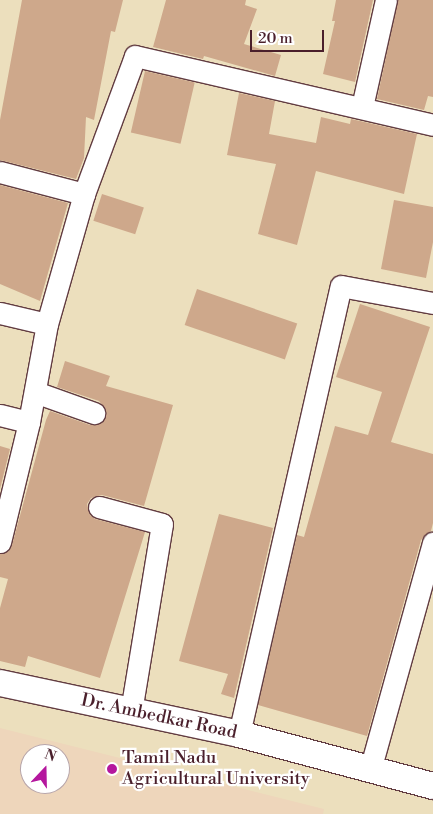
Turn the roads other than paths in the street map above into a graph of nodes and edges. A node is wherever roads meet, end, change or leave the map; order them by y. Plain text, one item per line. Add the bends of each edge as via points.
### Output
1 (386, 0) edge
2 (362, 107) junction
3 (433, 125) edge
4 (0, 172) edge
5 (84, 194) junction
6 (433, 302) edge
7 (0, 313) edge
8 (47, 324) junction
9 (35, 392) junction
10 (94, 413) dead end
11 (0, 415) edge
12 (29, 422) junction
13 (99, 507) dead end
14 (0, 542) edge
15 (433, 543) edge
16 (0, 683) edge
17 (131, 711) junction
18 (239, 734) junction
19 (370, 770) junction
20 (433, 786) edge

1 - 2 street
2 - 3 street
2 - 5 street via 135,56
4 - 5 street
5 - 8 street
6 - 18 street via 341,286
7 - 8 street
8 - 9 street
9 - 10 street
9 - 12 street
11 - 12 street
12 - 14 street
13 - 17 street via 162,524
15 - 19 street
16 - 17 street, Dr. Ambedkar Road
17 - 18 street, Dr. Ambedkar Road
18 - 19 street, Dr. Ambedkar Road
19 - 20 street, Dr. Ambedkar Road

